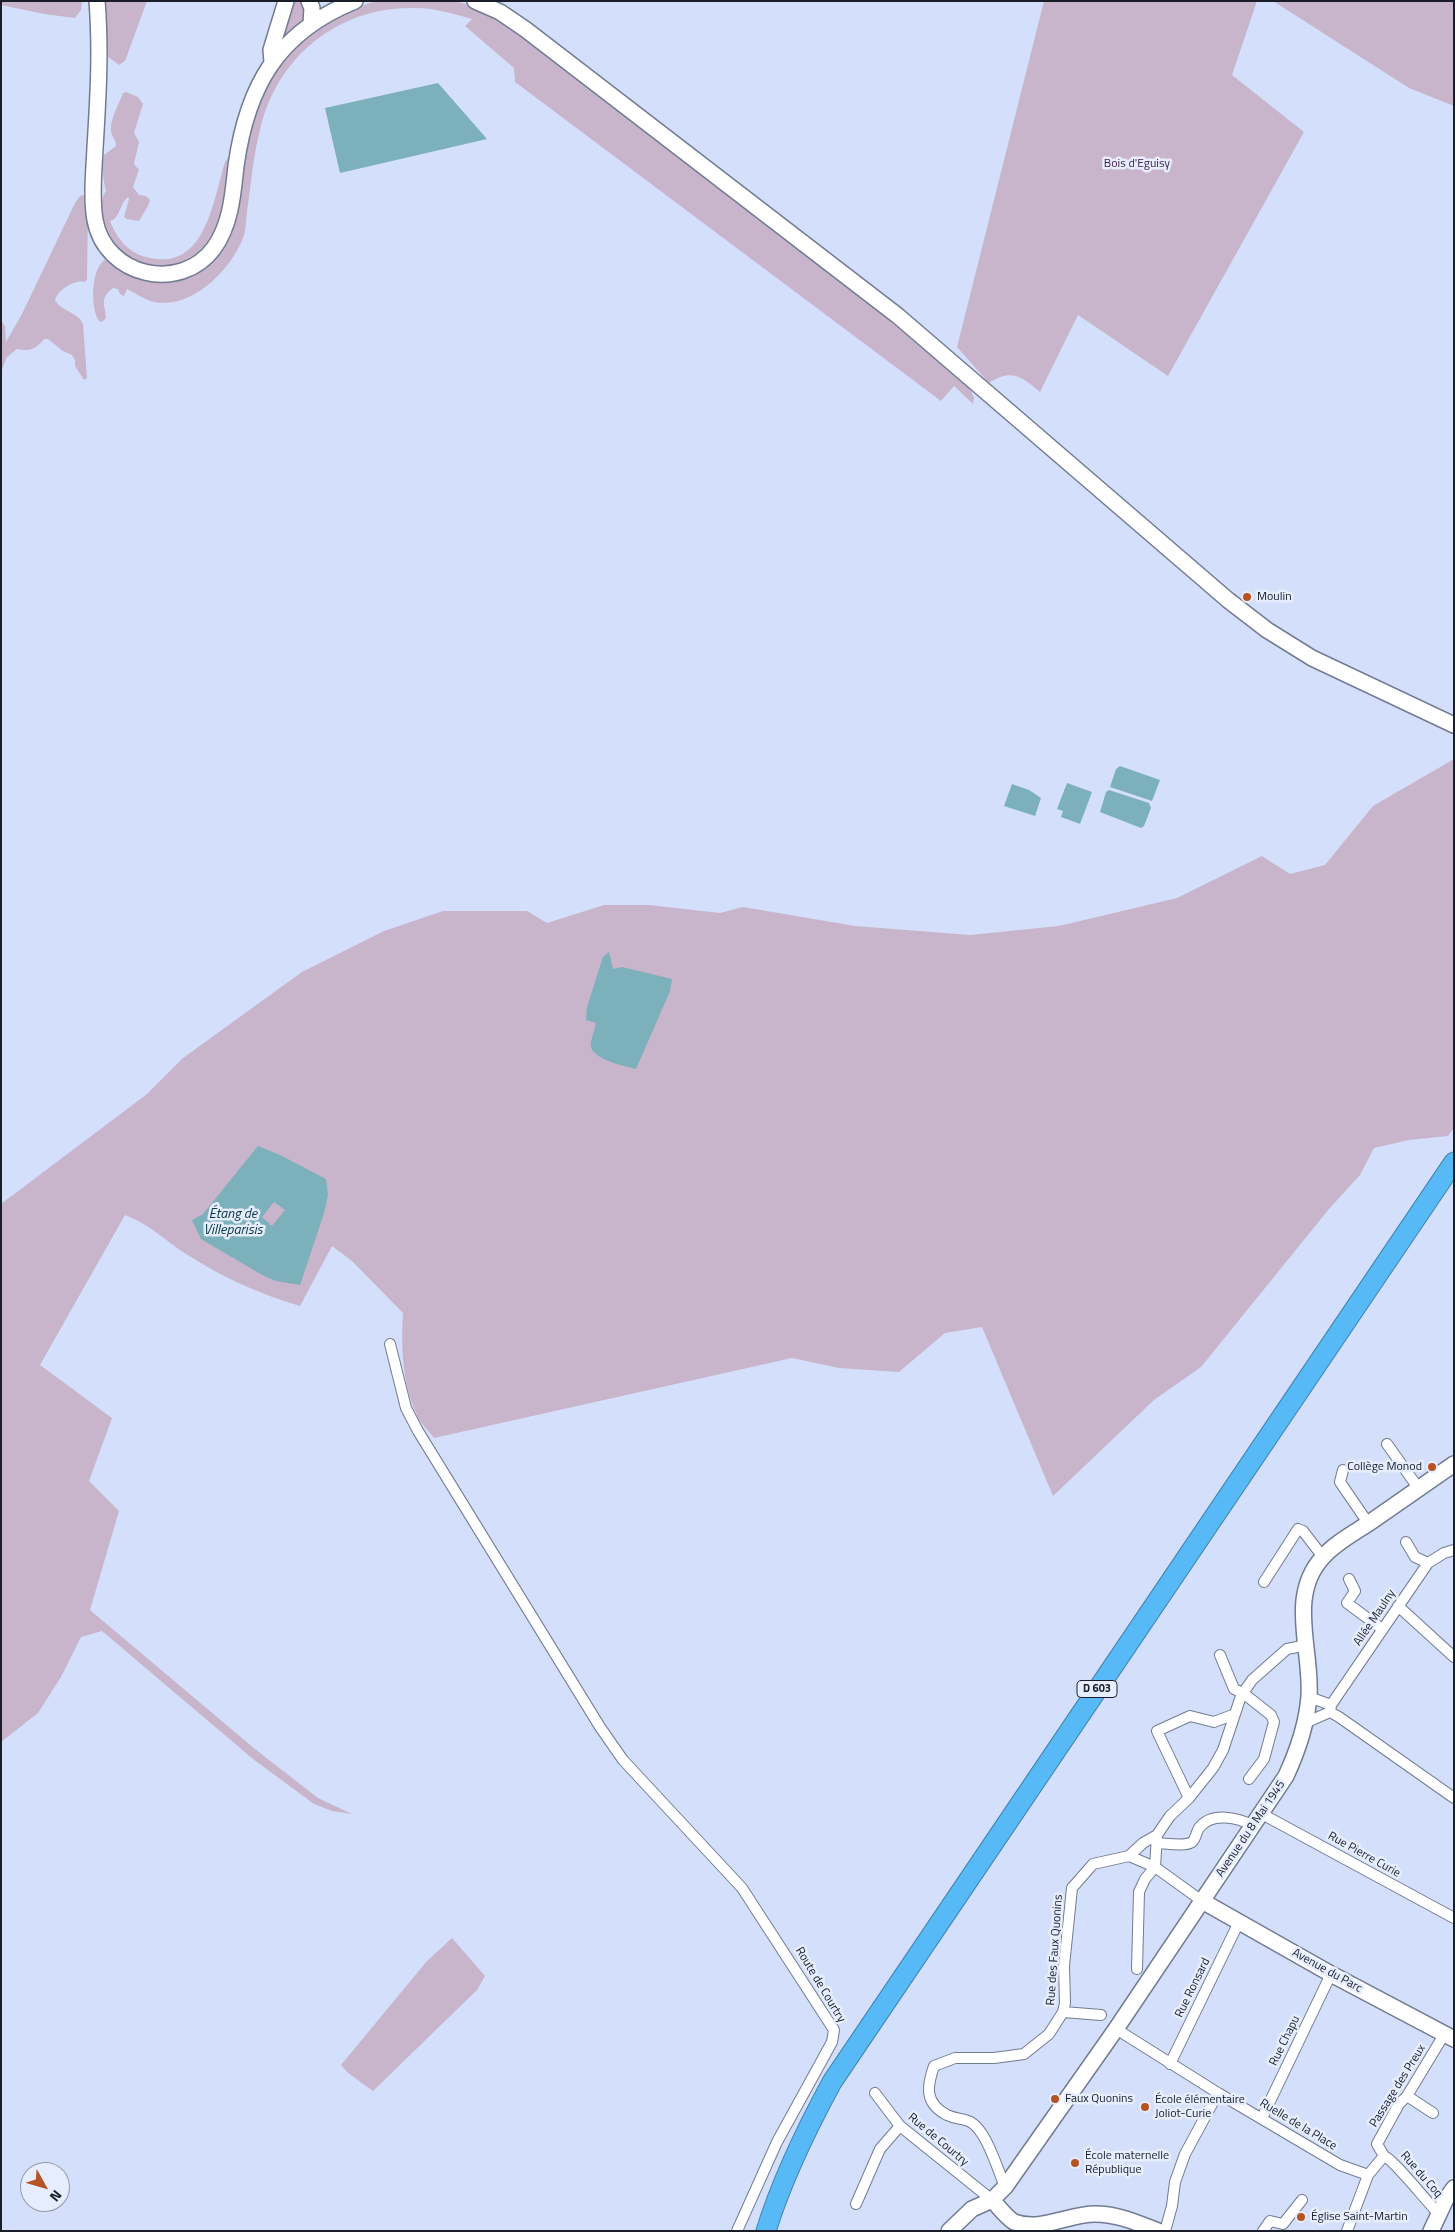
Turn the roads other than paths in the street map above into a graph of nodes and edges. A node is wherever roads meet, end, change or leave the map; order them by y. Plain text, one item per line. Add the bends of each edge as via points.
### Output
1 (97, 1) edge
2 (286, 1) edge
3 (309, 1) edge
4 (318, 1) edge
5 (355, 1) edge
6 (475, 1) edge
7 (334, 7) edge
8 (311, 24) junction
9 (272, 62) junction
10 (1454, 725) edge
11 (1454, 1162) edge
12 (1454, 1182) edge
13 (390, 1344) dead end
14 (1387, 1444) dead end
15 (1454, 1464) edge
16 (1343, 1470) dead end
17 (1419, 1489) junction
18 (1368, 1523) junction
19 (1406, 1542) dead end
20 (1454, 1550) edge
21 (1323, 1557) junction
22 (1428, 1563) junction
23 (1349, 1579) dead end
24 (1264, 1582) dead end
25 (1398, 1606) junction
26 (1382, 1629) junction
27 (1306, 1645) junction
28 (1220, 1655) dead end
29 (1454, 1656) edge
30 (1244, 1693) junction
31 (1309, 1697) junction
32 (1331, 1709) junction
33 (1235, 1714) junction
34 (1305, 1722) junction
35 (1249, 1779) dead end
36 (1189, 1798) junction
37 (1454, 1798) edge
38 (1252, 1820) junction
39 (1157, 1839) junction
40 (1129, 1856) junction
41 (1156, 1866) junction
42 (1202, 1901) junction
43 (1454, 1918) edge
44 (1239, 1922) junction
45 (1137, 1969) dead end
46 (1331, 1974) junction
47 (1063, 2012) junction
48 (1102, 2015) dead end
49 (1116, 2029) junction
50 (1449, 2036) edge
51 (1170, 2064) junction
52 (875, 2093) dead end
53 (1218, 2093) junction
54 (1407, 2096) junction
55 (1433, 2113) dead end
56 (1262, 2118) junction
57 (900, 2126) junction
58 (805, 2132) junction
59 (1384, 2156) junction
60 (1368, 2175) junction
61 (1005, 2187) junction
62 (1454, 2188) edge
63 (992, 2200) junction
64 (1302, 2200) dead end
65 (856, 2204) dead end
66 (1438, 2214) junction
67 (737, 2231) edge
68 (754, 2231) edge
69 (766, 2231) edge
70 (778, 2231) edge
71 (949, 2231) edge
72 (1158, 2231) edge
73 (1165, 2231) edge
74 (1263, 2231) edge
75 (1347, 2231) edge
76 (1431, 2231) edge

1 - 9 main road via 95,220 102,239 117,259 149,274 167,275 190,268 208,255 220,238 231,204 244,119 257,86
2 - 9 main road via 270,50
3 - 8 main road
4 - 7 main road
5 - 7 main road
6 - 10 main road via 500,12 525,29 898,316 1267,630 1312,658
7 - 8 main road
8 - 9 main road
11 - 58 highway, D 603 via 859,2040
12 - 70 highway, D 603 via 864,2053 816,2136
13 - 67 street, Route de Courtry via 406,1408 418,1431 584,1702 623,1760 742,1888 834,2030 832,2042 777,2142
14 - 17 street
15 - 17 main road, Avenue du 8 Mai 1945
16 - 18 street via 1340,1482
17 - 18 main road, Avenue du 8 Mai 1945
18 - 21 main road, Avenue du 8 Mai 1945
19 - 22 street via 1415,1557
20 - 22 street, Allée Maulny
21 - 24 street via 1298,1529
21 - 27 main road, Avenue du 8 Mai 1945 via 1308,1579 1304,1592 1302,1606
22 - 25 street, Allée Maulny
23 - 26 street via 1354,1591 1347,1604
25 - 26 street, Allée Maulny
25 - 29 street
26 - 32 street, Allée Maulny
27 - 30 street via 1287,1648 1252,1680
27 - 31 main road, Avenue du 8 Mai 1945
28 - 30 street via 1234,1689
30 - 33 street
30 - 35 street via 1272,1715 1274,1722 1264,1759
31 - 32 street
31 - 34 main road, Avenue du 8 Mai 1945
32 - 34 street
32 - 37 street
33 - 36 street via 1223,1750
33 - 36 street via 1214,1722 1190,1716 1157,1731
34 - 38 main road, Avenue du 8 Mai 1945 via 1293,1762
36 - 39 street via 1170,1816
38 - 39 street via 1209,1820 1189,1843
38 - 42 main road, Avenue du 8 Mai 1945
38 - 43 street, Rue Pierre Curie
39 - 40 street via 1143,1843
39 - 41 street
40 - 41 street
40 - 47 street, Rue des Faux Quonins via 1093,1864 1072,1888
41 - 42 street
41 - 45 street via 1139,1892
42 - 44 main road, Avenue du Parc
42 - 49 main road, Avenue du 8 Mai 1945
44 - 46 main road, Avenue du Parc
44 - 51 street, Rue Ronsard
46 - 50 main road, Avenue du Parc
46 - 56 street, Rue Chapu
47 - 48 street
47 - 61 street, Rue des Faux Quonins via 1049,2034 1024,2054 955,2058 934,2066 927,2087 934,2106 948,2115 968,2119 982,2134
49 - 51 street, Ruelle de la Place
49 - 61 main road, Avenue du 8 Mai 1945
50 - 54 street, Passage des Preux
51 - 53 street, Ruelle de la Place
52 - 57 street, Rue de Courtry
53 - 56 street, Ruelle de la Place
53 - 73 street via 1184,2154 1174,2182
54 - 55 street
54 - 59 street, Passage des Preux via 1399,2104 1377,2144
56 - 60 street, Ruelle de la Place via 1340,2165
57 - 63 street, Rue de Courtry
57 - 65 street via 880,2149
58 - 68 highway via 789,2152
58 - 69 highway, D 603
59 - 60 street
59 - 66 street, Rue du Coq via 1390,2158
60 - 75 street
61 - 63 main road, Avenue du 8 Mai 1945
62 - 66 main road
63 - 71 main road, Avenue du 8 Mai 1945 via 972,2209
63 - 72 main road via 1013,2221 1030,2228 1052,2226 1075,2216 1094,2214 1116,2215
64 - 74 street via 1283,2224 1270,2220
66 - 76 main road

